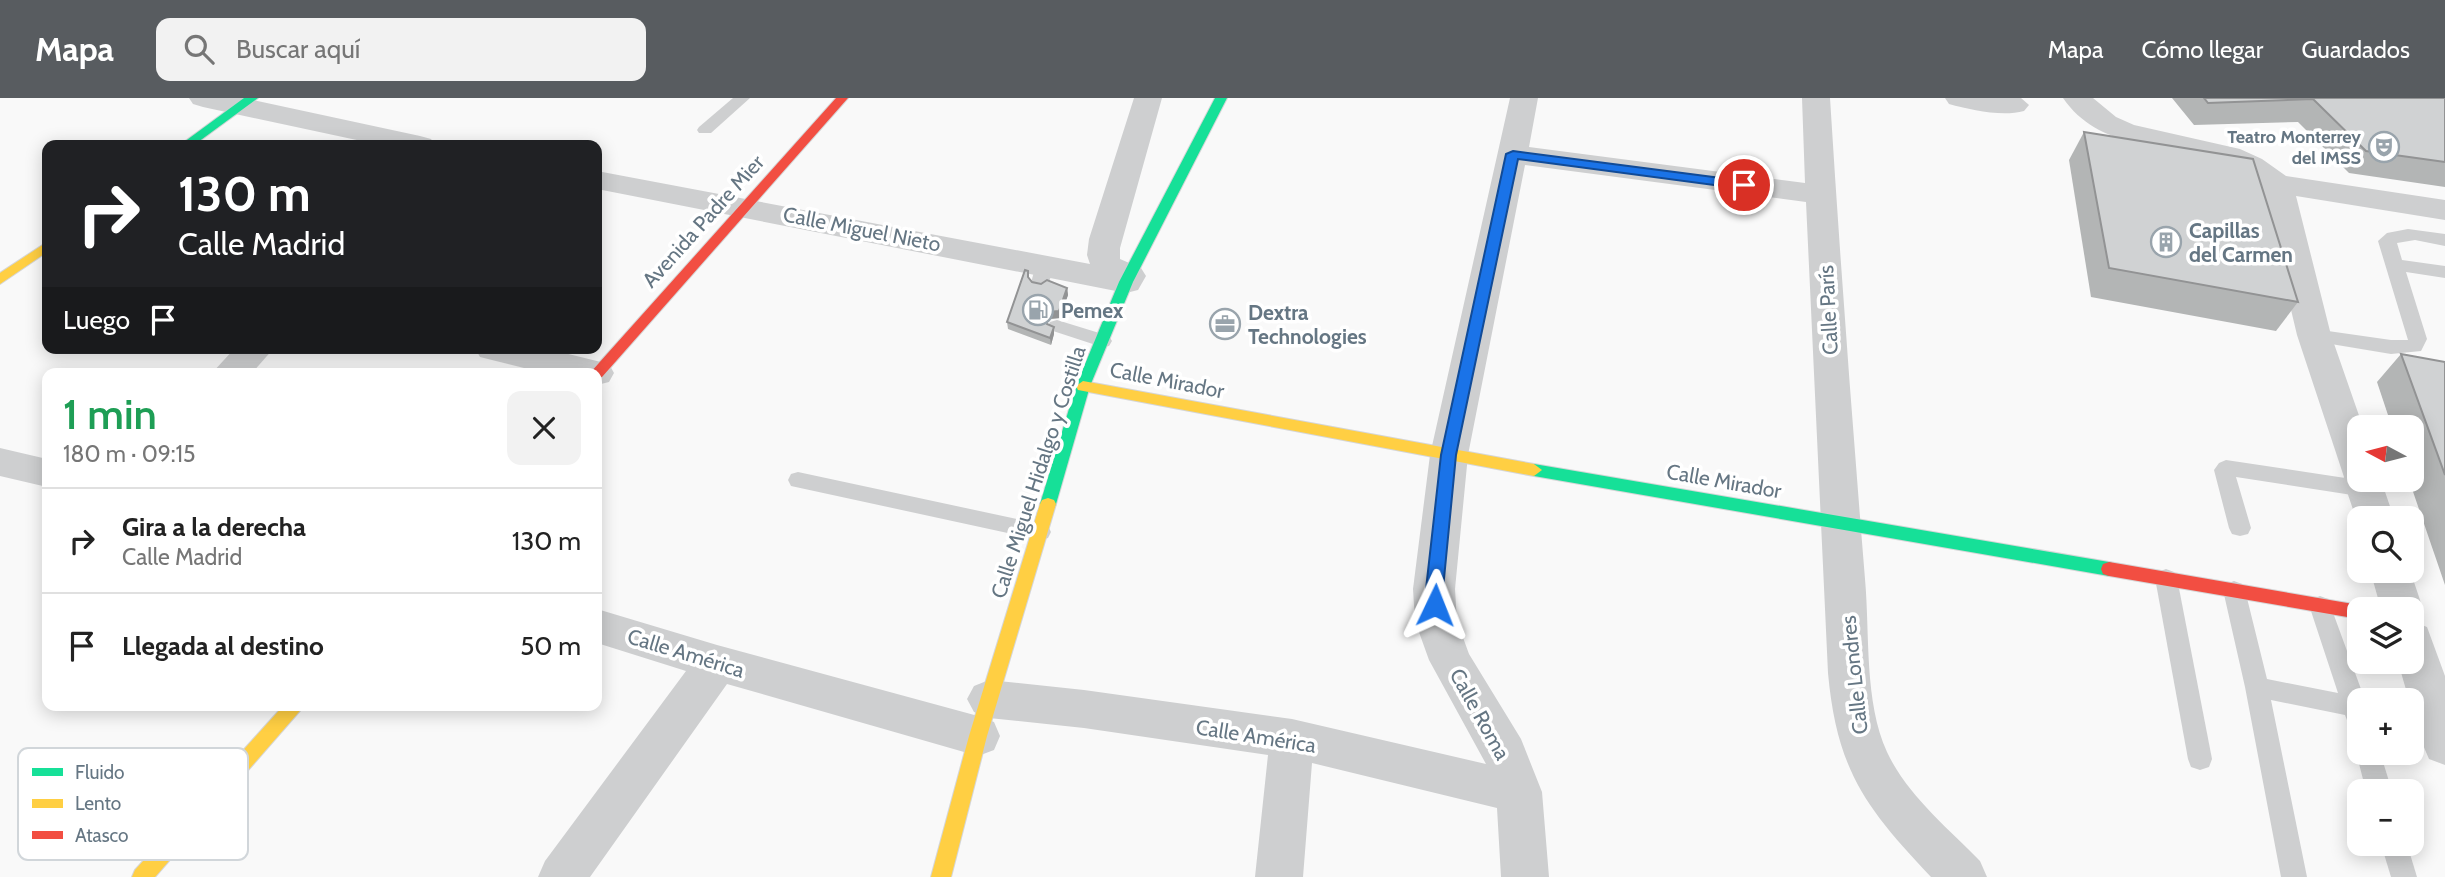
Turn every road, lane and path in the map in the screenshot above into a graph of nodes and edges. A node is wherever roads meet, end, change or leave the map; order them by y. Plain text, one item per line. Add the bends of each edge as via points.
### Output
1 (203, 98) edge
2 (742, 98) edge
3 (842, 98) edge
4 (1148, 98) edge
5 (1221, 98) edge
6 (1524, 98) edge
7 (1816, 98) edge
8 (1959, 98) edge
9 (2077, 98) edge
10 (246, 102) edge
11 (2014, 105) dead end
12 (705, 130) dead end
13 (193, 140) edge
14 (400, 140) edge
15 (1513, 154) junction
16 (602, 181) edge
17 (2277, 184) junction
18 (1821, 195) junction
19 (743, 207) junction
20 (2445, 210) edge
21 (2445, 240) edge
22 (42, 250) edge
23 (2393, 264) junction
24 (2445, 272) edge
25 (1127, 279) junction
26 (0, 280) edge
27 (1057, 326) edge
28 (2314, 335) junction
29 (1102, 341) junction
30 (251, 354) edge
31 (517, 354) edge
32 (235, 368) edge
33 (575, 368) edge
34 (600, 368) edge
35 (1083, 386) junction
36 (2347, 435) edge
37 (1449, 455) junction
38 (0, 461) edge
39 (42, 472) edge
40 (798, 480) dead end
41 (2347, 486) edge
42 (1840, 522) junction
43 (2240, 528) dead end
44 (1040, 532) junction
45 (2166, 578) junction
46 (2234, 590) junction
47 (2320, 605) junction
48 (2347, 610) edge
49 (602, 628) edge
50 (717, 663) junction
51 (2423, 674) edge
52 (2257, 687) junction
53 (2348, 688) edge
54 (291, 711) edge
55 (2347, 711) edge
56 (983, 718) junction
57 (1292, 739) junction
58 (2445, 745) edge
59 (248, 759) edge
60 (2200, 759) dead end
61 (1519, 792) junction
62 (2398, 856) edge
63 (157, 860) edge
64 (142, 877) edge
65 (562, 877) edge
66 (940, 877) edge
67 (1279, 877) edge
68 (1525, 877) edge
69 (1963, 877) edge
70 (2294, 877) edge
71 (2404, 877) edge

1 - 10 street
2 - 12 lane
3 - 19 street, Avenida Padre Mier
4 - 25 street via 1102,256 1104,263
5 - 25 street, Calle Miguel Hidalgo y Costilla
6 - 15 street, Calle Roma
7 - 18 street, Calle París
8 - 11 street
9 - 17 street via 2089,113 2111,126 2220,152 2260,169
10 - 13 street
10 - 14 street
15 - 18 street
15 - 37 street, Calle Roma
16 - 19 street, Calle Miguel Nieto
17 - 20 street
17 - 28 street
18 - 42 street, Calle París
19 - 25 street, Calle Miguel Nieto via 1042,274
19 - 34 street, Avenida Padre Mier
21 - 23 lane via 2396,235 2387,241
22 - 26 street
23 - 24 lane
23 - 28 lane via 2418,339 2414,345 2391,347
25 - 29 street, Calle Miguel Hidalgo y Costilla
27 - 29 lane
28 - 36 street
29 - 35 street, Calle Miguel Hidalgo y Costilla
30 - 32 street
31 - 33 street
35 - 37 street, Calle Mirador
35 - 44 street, Calle Miguel Hidalgo y Costilla
37 - 42 street, Calle Mirador
37 - 61 street, Calle Roma via 1434,589 1436,621 1450,660 1505,753
38 - 39 street
40 - 44 lane
41 - 43 lane via 2226,468
42 - 45 street, Calle Mirador
42 - 69 street, Calle Londres via 1860,738 1890,798
44 - 56 street, Calle Miguel Hidalgo y Costilla
45 - 46 street, Calle Mirador
45 - 60 lane
46 - 47 street, Calle Mirador
46 - 52 lane
47 - 48 street, Calle Mirador
47 - 53 lane
49 - 50 street, Calle América
50 - 56 street, Calle América
50 - 65 street
51 - 58 street
52 - 55 lane
52 - 70 lane
54 - 59 street
56 - 57 street, Calle América via 1084,709
56 - 66 street, Calle Miguel Hidalgo y Costilla
57 - 61 street, Calle América
57 - 67 street
61 - 68 street, Calle Roma
62 - 71 lane
63 - 64 street

